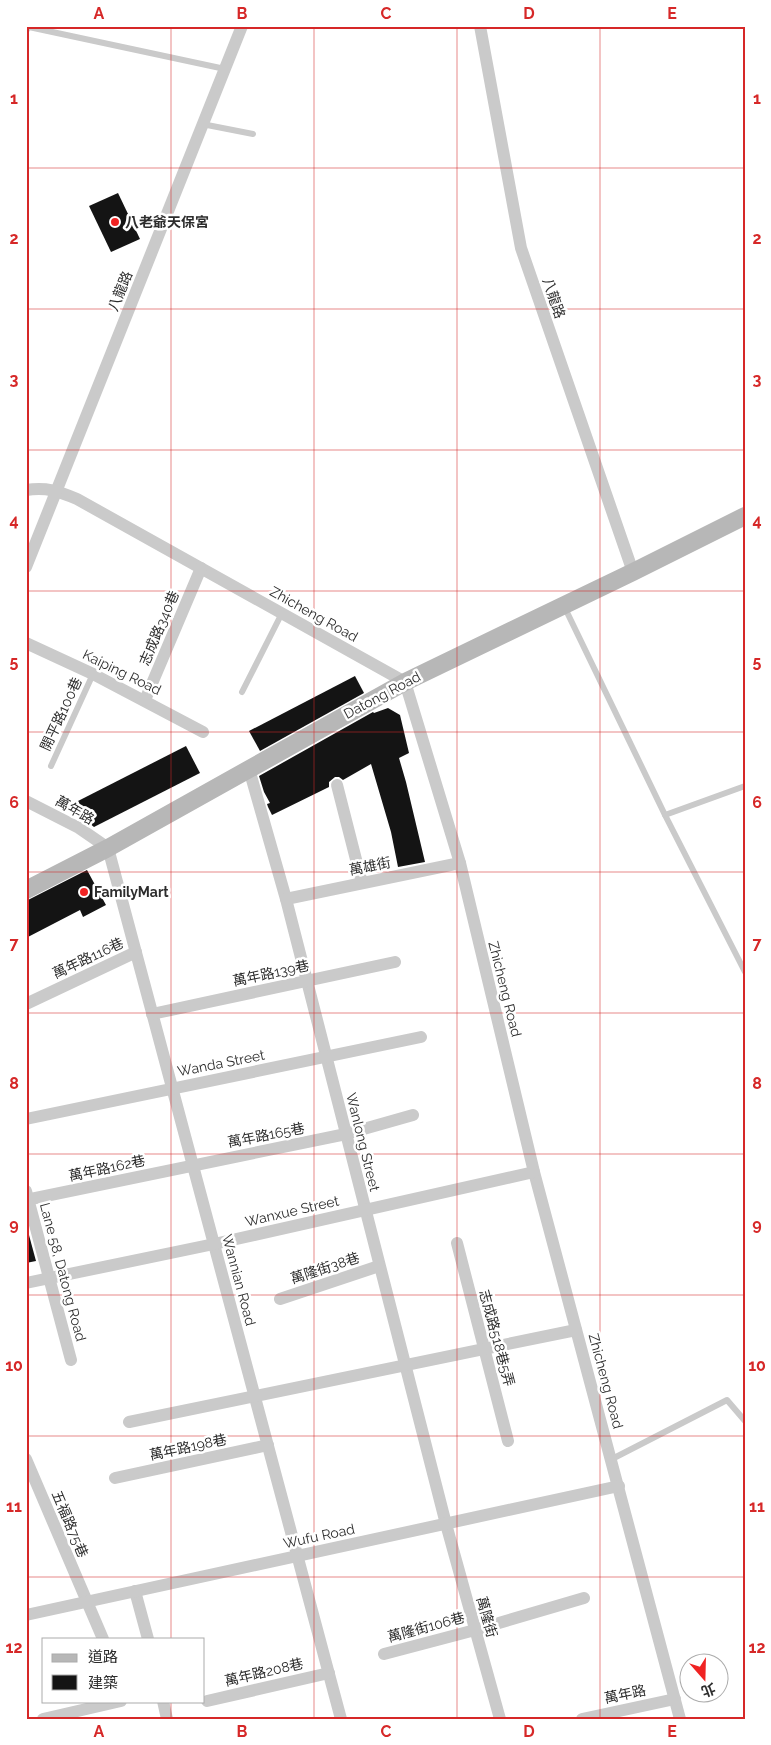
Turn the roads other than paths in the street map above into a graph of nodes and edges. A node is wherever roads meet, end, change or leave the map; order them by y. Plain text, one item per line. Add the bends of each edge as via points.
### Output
1 (242, 26) edge
2 (480, 26) edge
3 (26, 31) edge
4 (225, 69) junction
5 (202, 124) junction
6 (253, 134) dead end
7 (26, 490) edge
8 (56, 490) junction
9 (745, 516) edge
10 (26, 567) edge
11 (201, 568) junction
12 (633, 572) junction
13 (563, 605) junction
14 (282, 613) junction
15 (26, 644) edge
16 (93, 674) junction
17 (404, 682) junction
18 (242, 692) dead end
19 (144, 700) junction
20 (203, 732) dead end
21 (51, 766) dead end
22 (249, 769) junction
23 (337, 785) dead end
24 (745, 786) edge
25 (26, 800) edge
26 (665, 815) junction
27 (108, 848) junction
28 (460, 863) junction
29 (362, 883) junction
30 (26, 890) edge
31 (286, 899) junction
32 (136, 952) junction
33 (395, 962) dead end
34 (745, 972) edge
35 (307, 981) junction
36 (26, 1004) edge
37 (152, 1014) junction
38 (421, 1037) dead end
39 (326, 1057) junction
40 (172, 1088) junction
41 (413, 1115) dead end
42 (26, 1119) edge
43 (346, 1134) junction
44 (193, 1165) junction
45 (534, 1172) junction
46 (27, 1197) edge
47 (365, 1209) junction
48 (457, 1243) dead end
49 (214, 1244) junction
50 (380, 1266) junction
51 (49, 1278) junction
52 (26, 1283) edge
53 (280, 1299) dead end
54 (576, 1330) junction
55 (484, 1349) junction
56 (71, 1360) dead end
57 (405, 1365) junction
58 (255, 1397) junction
59 (745, 1421) edge
60 (129, 1422) dead end
61 (508, 1441) dead end
62 (268, 1445) junction
63 (26, 1458) edge
64 (612, 1459) junction
65 (115, 1478) dead end
66 (619, 1486) junction
67 (446, 1524) junction
68 (298, 1556) junction
69 (135, 1591) junction
70 (584, 1598) dead end
71 (87, 1601) junction
72 (26, 1615) edge
73 (475, 1630) junction
74 (103, 1638) edge
75 (148, 1638) edge
76 (384, 1654) dead end
77 (329, 1672) junction
78 (675, 1699) junction
79 (207, 1701) dead end
80 (118, 1702) edge
81 (163, 1702) edge
82 (82, 1714) edge
83 (44, 1719) edge
84 (167, 1719) edge
85 (341, 1719) edge
86 (500, 1719) edge
87 (582, 1719) edge
88 (680, 1719) edge

1 - 4 street, 八龍路
2 - 12 street, 八龍路 via 521,248
3 - 4 lane via 29,27
4 - 5 street, 八龍路
5 - 6 lane
5 - 8 street, 八龍路
7 - 8 street, Zhicheng Road
8 - 10 street, 八龍路
8 - 11 street, Zhicheng Road
9 - 12 main road, Datong Road
11 - 14 street, Zhicheng Road
11 - 19 street, 志成路340巷
12 - 13 main road, Datong Road
13 - 17 main road, Datong Road
13 - 26 lane
14 - 17 street, Zhicheng Road
14 - 18 lane
15 - 16 street, Kaiping Road
16 - 19 street, Kaiping Road
16 - 21 lane, 開平路100巷
17 - 22 main road, Datong Road
17 - 28 street, Zhicheng Road
19 - 20 street, Kaiping Road
22 - 27 main road, Datong Road
22 - 31 street, Wanlong Street
23 - 29 street
24 - 26 lane
25 - 27 street, 萬年路 via 79,828
26 - 34 lane
27 - 30 main road, Datong Road
27 - 32 street, Wannian Road
28 - 29 street, 萬雄街
28 - 45 street, Zhicheng Road
29 - 31 street, 萬雄街
31 - 35 street, Wanlong Street
32 - 36 street, 萬年路116巷
32 - 37 street, Wannian Road
33 - 35 street, 萬年路139巷
35 - 37 street, 萬年路139巷
35 - 39 street, Wanlong Street
37 - 40 street, Wannian Road
38 - 39 street, Wanda Street
39 - 40 street, Wanda Street
39 - 43 street, Wanlong Street
40 - 42 street, Wanda Street
40 - 44 street, Wannian Road
41 - 43 street, 萬年路165巷
43 - 44 street, 萬年路165巷
43 - 47 street, Wanlong Street
44 - 46 street, 萬年路162巷
44 - 49 street, Wannian Road
45 - 47 street, Wanxue Street
45 - 54 street, Zhicheng Road
46 - 51 street, Lane 58, Datong Road
47 - 49 street, Wanxue Street
47 - 50 street, Wanlong Street
48 - 55 street, 志成路518巷5弄
49 - 51 street, Wanxue Street
49 - 58 street, Wannian Road
50 - 53 street, 萬隆街38巷
50 - 57 street, Wanlong Street
51 - 52 street, Wanxue Street
51 - 56 street, Lane 58, Datong Road
54 - 55 street
54 - 64 street, Zhicheng Road
55 - 57 street
55 - 61 street, 志成路518巷5弄
57 - 58 street
57 - 67 street, Wanlong Street
58 - 60 street
58 - 62 street, Wannian Road
59 - 64 lane via 728,1400
62 - 65 street, 萬年路198巷
62 - 68 street, Wannian Road
63 - 71 street, 五福路75巷
64 - 66 street, Zhicheng Road
66 - 67 street, Wufu Road
66 - 78 street, Zhicheng Road
67 - 68 street, Wufu Road
67 - 73 street, 萬隆街
68 - 69 street, Wufu Road
68 - 77 street, Wannian Road
69 - 71 street, Wufu Road
69 - 75 street
70 - 73 street, 萬隆街106巷
71 - 72 street, Wufu Road
71 - 74 street, 五福路75巷
73 - 76 street, 萬隆街106巷
73 - 86 street, 萬隆街
77 - 79 street, 萬年路208巷
77 - 85 street, Wannian Road
78 - 87 street, 萬年路
78 - 88 street, Zhicheng Road
80 - 82 street
81 - 84 street
82 - 83 street

